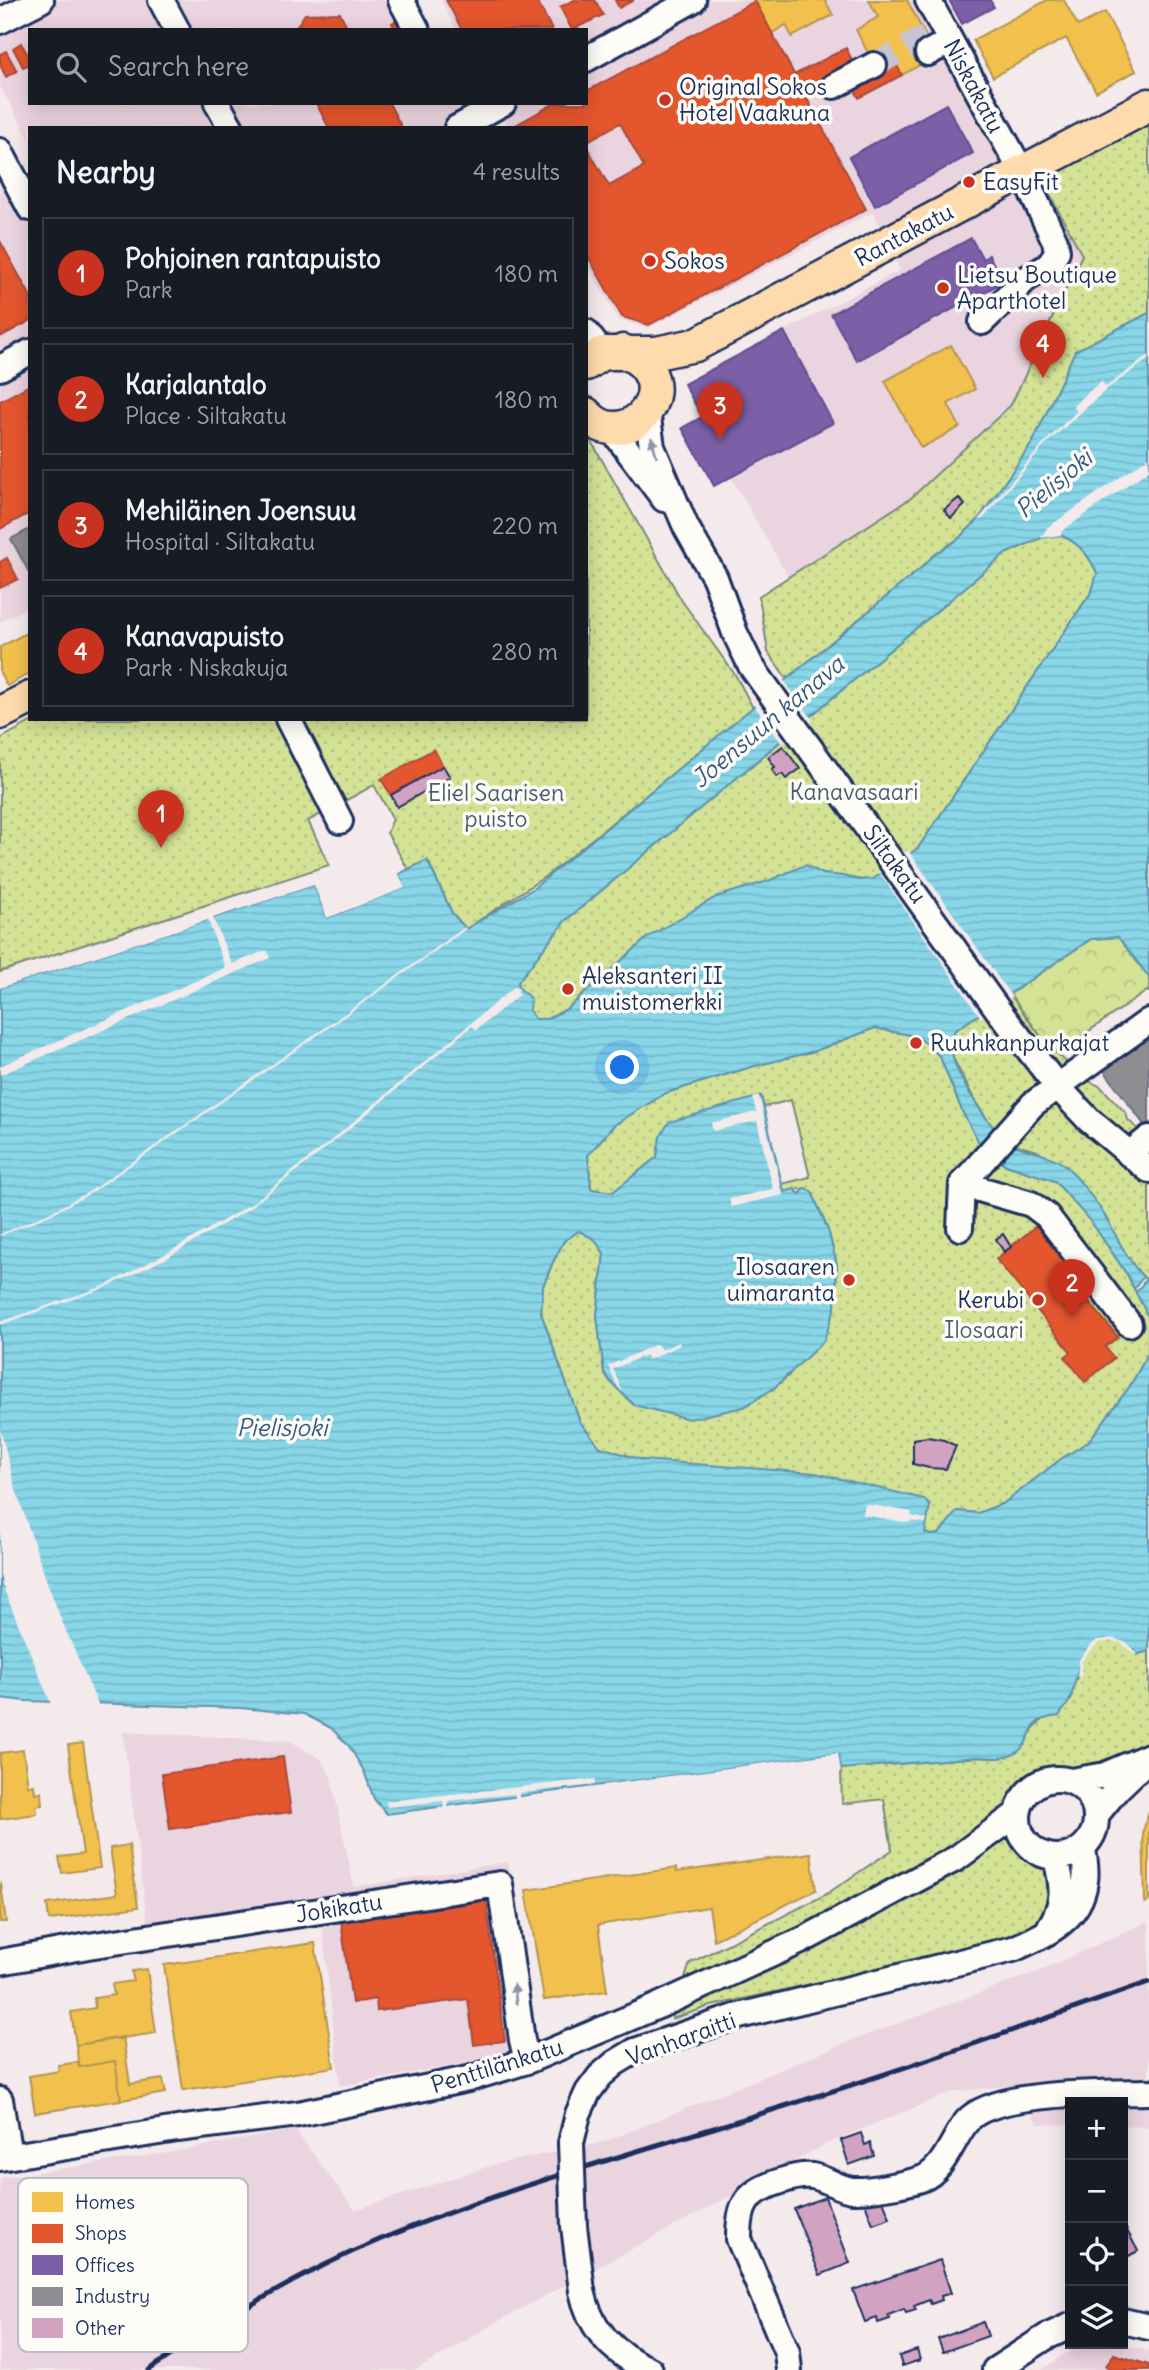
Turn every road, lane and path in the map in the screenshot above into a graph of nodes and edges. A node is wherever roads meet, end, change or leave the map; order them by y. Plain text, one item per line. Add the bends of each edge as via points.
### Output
1 (41, 0) edge
2 (160, 0) edge
3 (401, 0) edge
4 (693, 0) edge
5 (928, 0) edge
6 (0, 21) edge
7 (176, 28) edge
8 (416, 28) edge
9 (588, 58) edge
10 (874, 65) tunnel mouth
11 (834, 86) dead end
12 (218, 105) edge
13 (498, 105) edge
14 (1149, 105) edge
15 (462, 120) edge
16 (230, 126) edge
17 (0, 151) edge
18 (1022, 172) junction
19 (28, 204) edge
20 (982, 322) dead end
21 (695, 345) junction
22 (599, 350) edge
23 (28, 353) edge
24 (0, 368) edge
25 (649, 406) junction
26 (595, 423) edge
27 (686, 527) junction
28 (28, 699) edge
29 (0, 713) edge
30 (289, 721) edge
31 (340, 821) dead end
32 (1149, 1021) edge
33 (1056, 1086) junction
34 (1149, 1138) edge
35 (1129, 1154) junction
36 (1149, 1170) edge
37 (962, 1184) junction
38 (960, 1228) dead end
39 (1129, 1324) dead end
40 (1149, 1757) edge
41 (1070, 1781) junction
42 (1018, 1813) junction
43 (1096, 1815) junction
44 (1027, 1844) junction
45 (1083, 1848) junction
46 (957, 1858) junction
47 (1056, 1858) junction
48 (1045, 1935) junction
49 (0, 1962) edge
50 (527, 2061) junction
51 (1149, 2092) edge
52 (0, 2100) edge
53 (5, 2157) edge
54 (1128, 2322) edge
55 (1065, 2328) edge
56 (1149, 2328) edge
57 (650, 2370) edge
58 (789, 2370) edge
59 (995, 2370) edge

1 - 6 street
2 - 7 street
3 - 8 street
4 - 9 street
5 - 18 street, Niskakatu via 937,40
10 - 11 street
12 - 16 street
13 - 15 street
14 - 18 main road, Rantakatu
17 - 19 street
18 - 20 street, Niskakatu via 1057,251 1051,265 1026,279
18 - 21 main road, Rantakatu
21 - 22 main road, Rantakatu via 656,353
21 - 25 main road, Rantakatu via 668,373
22 - 25 main road via 637,358 648,370 653,385
23 - 24 street
25 - 26 main road via 631,424
27 -> 25 street, Siltakatu via 652,447
26 - 27 street, Siltakatu
27 - 33 street, Siltakatu via 715,578 751,666
28 - 29 main road
30 - 31 street
32 - 33 street
33 - 35 street, Siltakatu
33 - 37 street via 1033,1104
34 - 35 street
35 - 36 street, Siltakatu
37 - 38 street
37 - 39 street via 1031,1203 1047,1216
40 - 41 street via 1105,1775
40 - 43 street
41 - 42 street via 1053,1779 1036,1785 1024,1797
41 - 43 street via 1085,1791
42 - 44 street via 1019,1830
42 - 46 street, Penttilänkatu
43 - 45 street via 1096,1827
44 - 46 street, Penttilänkatu
44 - 47 street
45 - 47 street
45 - 48 street, Vanharaitti via 1086,1879 1081,1900
46 - 50 street, Penttilänkatu via 803,1940
47 - 48 street via 1062,1899
48 - 57 street, Vanharaitti, bridge via 1013,1949 735,2017 635,2051 588,2092 571,2143 582,2291 603,2338 621,2355
50 -> 49 street, Jokikatu via 500,1884
50 - 53 street, Penttilänkatu via 468,2079 310,2112
51 - 58 street via 1002,2102 969,2119 926,2178 852,2190 812,2176 789,2178 755,2191 743,2207 739,2239 787,2352
52 - 53 street
54 - 56 street
55 - 59 street

